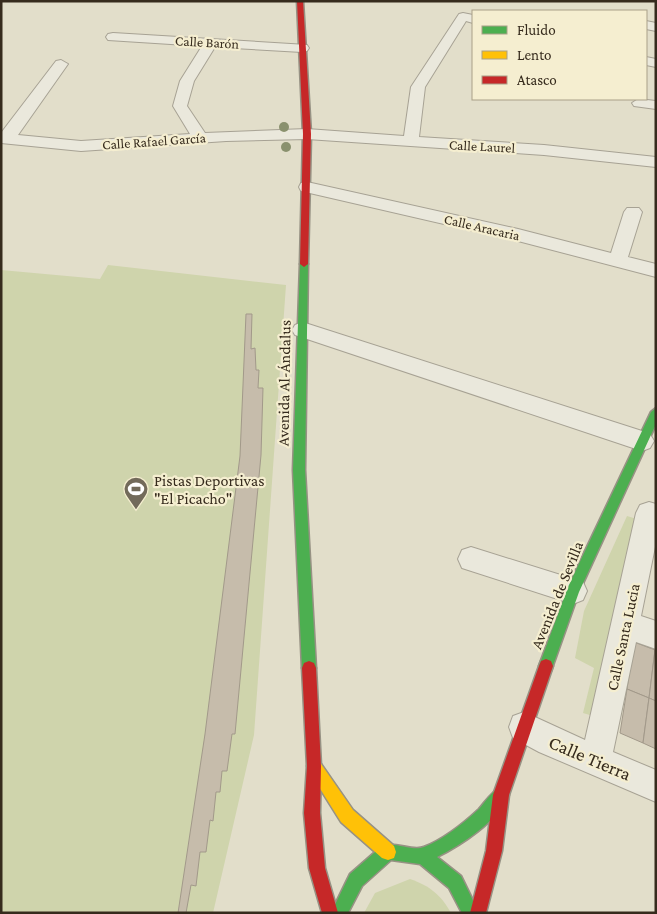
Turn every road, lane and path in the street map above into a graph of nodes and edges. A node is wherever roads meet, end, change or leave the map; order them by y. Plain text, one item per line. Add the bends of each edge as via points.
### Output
1 (300, 1) edge
2 (472, 19) edge
3 (113, 37) dead end
4 (211, 42) junction
5 (302, 48) junction
6 (61, 64) dead end
7 (639, 103) dead end
8 (656, 105) edge
9 (307, 134) junction
10 (4, 138) edge
11 (200, 138) junction
12 (411, 142) junction
13 (656, 162) edge
14 (307, 187) junction
15 (633, 212) dead end
16 (618, 260) junction
17 (656, 271) edge
18 (302, 330) junction
19 (655, 413) edge
20 (642, 441) junction
21 (615, 500) junction
22 (652, 514) edge
23 (471, 559) dead end
24 (574, 591) junction
25 (626, 624) junction
26 (656, 635) edge
27 (524, 728) junction
28 (596, 760) junction
29 (314, 766) junction
30 (656, 786) edge
31 (500, 795) junction
32 (388, 852) junction
33 (422, 856) junction
34 (330, 913) edge
35 (339, 913) edge
36 (471, 913) edge
37 (478, 913) edge

1 - 5 street, Avenida Al-Ándalus
2 - 12 street via 463,18 418,87
3 - 4 street, Calle Barón
4 - 5 street, Calle Barón
4 - 11 street via 187,81 180,106
5 - 9 street, Avenida Al-Ándalus
6 - 10 street
7 - 8 street
9 - 11 street, Calle Rafael García
9 - 12 street, Calle Laurel
9 - 14 street, Avenida Al-Ándalus
10 - 11 street, Calle Rafael García via 81,146
12 - 13 street, Calle Laurel via 544,150
14 - 16 street, Calle Aracaria
14 - 18 street, Avenida Al-Ándalus
15 - 16 street
16 - 17 street, Calle Aracaria
18 - 20 street
18 - 29 street, Avenida Al-Ándalus via 299,470
19 - 20 street, Avenida de Sevilla
20 - 21 street, Avenida de Sevilla
21 - 22 street, Calle Santa Lucia
21 - 24 street, Avenida de Sevilla
22 - 25 street, Calle Santa Lucia
23 - 24 street
24 - 27 street, Avenida de Sevilla
25 - 26 street
25 - 28 street, Calle Santa Lucia
27 - 28 street, Calle Tierra
27 - 31 street, Avenida de Sevilla
28 - 30 street, Calle Tierra
29 - 32 street via 347,816
29 - 34 street, Avenida Al-Ándalus via 312,813 317,868
31 - 33 street, Avenida de Sevilla via 484,819 459,838
31 - 37 street, Avenida de Sevilla via 494,852
32 - 33 street
32 - 35 street via 356,880
33 - 36 street via 454,882

